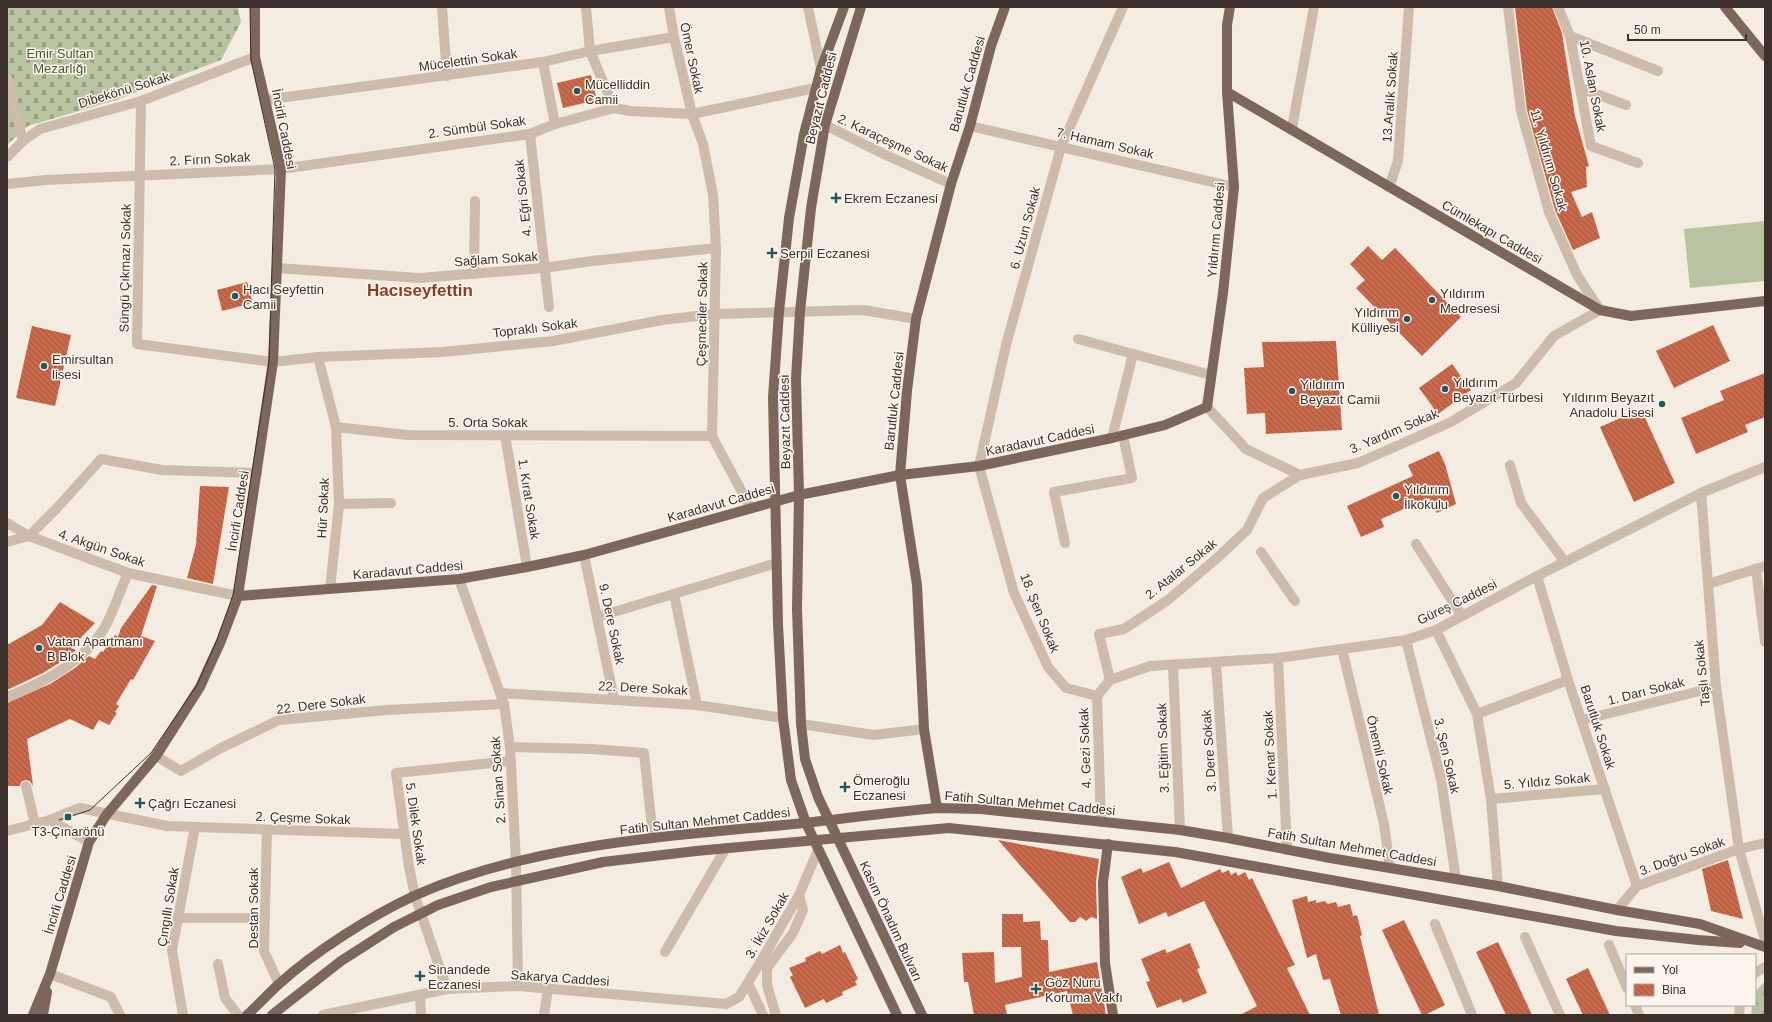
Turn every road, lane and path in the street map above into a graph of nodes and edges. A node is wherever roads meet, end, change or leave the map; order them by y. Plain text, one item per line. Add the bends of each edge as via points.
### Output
1 (255, 7) edge
2 (442, 7) edge
3 (586, 7) edge
4 (669, 7) edge
5 (808, 7) edge
6 (844, 7) edge
7 (861, 7) edge
8 (1004, 7) edge
9 (1123, 7) edge
10 (1230, 7) edge
11 (1314, 7) edge
12 (1409, 7) edge
13 (1508, 7) edge
14 (1558, 7) edge
15 (1725, 7) edge
16 (1570, 36) junction
17 (674, 37) junction
18 (590, 51) junction
19 (1765, 56) edge
20 (255, 57) junction
21 (543, 62) junction
22 (820, 69) junction
23 (1658, 71) dead end
24 (447, 76) junction
25 (7, 78) edge
26 (815, 88) junction
27 (1580, 88) junction
28 (1228, 92) junction
29 (265, 100) junction
30 (141, 101) junction
31 (1626, 105) dead end
32 (614, 108) junction
33 (692, 114) junction
34 (555, 124) junction
35 (825, 125) junction
36 (970, 126) junction
37 (1292, 128) junction
38 (530, 134) junction
39 (23, 141) junction
40 (1061, 147) junction
41 (7, 157) edge
42 (1638, 163) dead end
43 (281, 169) junction
44 (141, 176) junction
45 (7, 184) edge
46 (951, 184) junction
47 (1234, 187) junction
48 (1388, 187) junction
49 (475, 200) dead end
50 (716, 248) junction
51 (277, 268) junction
52 (544, 268) junction
53 (474, 274) junction
54 (1765, 300) edge
55 (549, 307) dead end
56 (1600, 310) junction
57 (779, 312) junction
58 (800, 312) junction
59 (715, 314) junction
60 (916, 319) junction
61 (1078, 339) dead end
62 (1133, 354) junction
63 (318, 358) junction
64 (273, 362) junction
65 (1211, 375) junction
66 (1207, 407) junction
67 (336, 427) junction
68 (505, 435) junction
69 (712, 436) junction
70 (1123, 436) junction
71 (1112, 438) junction
72 (1510, 464) dead end
73 (979, 466) junction
74 (1765, 468) edge
75 (257, 473) junction
76 (900, 475) junction
77 (1300, 475) junction
78 (1701, 493) junction
79 (799, 495) junction
80 (776, 500) junction
81 (391, 503) dead end
82 (339, 504) junction
83 (750, 507) junction
84 (7, 523) edge
85 (29, 536) junction
86 (7, 542) edge
87 (1065, 543) dead end
88 (1416, 544) dead end
89 (1262, 552) dead end
90 (584, 555) junction
91 (1565, 562) junction
92 (777, 563) junction
93 (527, 567) junction
94 (1760, 567) edge
95 (128, 573) junction
96 (1537, 576) junction
97 (459, 579) junction
98 (1708, 584) junction
99 (330, 589) junction
100 (674, 594) junction
101 (238, 596) junction
102 (1295, 601) dead end
103 (597, 616) junction
104 (1462, 616) junction
105 (1436, 630) junction
106 (1406, 640) junction
107 (1765, 642) edge
108 (1342, 649) junction
109 (1278, 658) junction
110 (1216, 663) junction
111 (1173, 665) junction
112 (1110, 680) junction
113 (1568, 680) junction
114 (1716, 687) junction
115 (500, 693) junction
116 (1097, 696) junction
117 (7, 697) edge
118 (614, 699) junction
119 (504, 704) junction
120 (697, 704) junction
121 (1477, 714) junction
122 (783, 718) junction
123 (1582, 720) junction
124 (801, 724) junction
125 (924, 729) junction
126 (510, 747) junction
127 (156, 756) junction
128 (511, 761) junction
129 (26, 786) dead end
130 (1605, 789) junction
131 (1491, 798) junction
132 (937, 808) junction
133 (107, 814) junction
134 (829, 819) junction
135 (50, 820) junction
136 (1101, 822) junction
137 (806, 823) junction
138 (34, 824) junction
139 (195, 827) junction
140 (267, 830) junction
141 (1180, 830) junction
142 (7, 831) edge
143 (403, 834) junction
144 (653, 837) junction
145 (838, 838) junction
146 (1228, 838) junction
147 (89, 842) junction
148 (1765, 843) edge
149 (1108, 844) junction
150 (816, 845) junction
151 (726, 848) junction
152 (1287, 850) junction
153 (1739, 850) junction
154 (516, 862) junction
155 (1390, 868) junction
156 (1456, 879) junction
157 (516, 880) junction
158 (1498, 886) junction
159 (1637, 886) junction
160 (799, 895) junction
161 (415, 896) junction
162 (1618, 910) junction
163 (422, 912) junction
164 (178, 918) junction
165 (265, 918) junction
166 (1435, 924) dead end
167 (1526, 937) dead end
168 (1765, 940) edge
169 (1750, 943) junction
170 (1609, 945) dead end
171 (1765, 947) edge
172 (665, 952) dead end
173 (218, 964) dead end
174 (1765, 968) edge
175 (1756, 972) edge
176 (50, 974) junction
177 (748, 983) junction
178 (279, 984) junction
179 (518, 986) junction
180 (1626, 986) edge
181 (447, 989) junction
182 (548, 989) junction
183 (420, 995) junction
184 (726, 1004) joint
185 (33, 1015) edge
186 (43, 1015) edge
187 (120, 1015) edge
188 (183, 1015) edge
189 (238, 1015) edge
190 (247, 1015) edge
191 (272, 1015) edge
192 (323, 1015) edge
193 (421, 1015) edge
194 (544, 1015) edge
195 (763, 1015) edge
196 (776, 1015) edge
197 (897, 1015) edge
198 (922, 1015) edge
199 (1113, 1015) edge
200 (1472, 1015) edge
201 (1560, 1015) edge

1 - 20 main road, İncirli Caddesi
2 - 24 street
3 - 18 street
4 - 17 street, Ömer Sokak
5 - 22 street
6 - 22 main road, Beyazıt Caddesi
7 - 35 main road, Beyazıt Caddesi
8 - 36 main road, Barutluk Caddesi
9 - 40 street, 6. Uzun Sokak
10 - 28 main road, Yıldırım Caddesi
11 - 37 street
12 - 48 street, 13.Aralık Sokak via 1398,161
13 - 56 street, 11. Yıldırım Sokak via 1520,111 1549,212 1577,275
14 - 16 street, 10. Aslan Sokak
15 - 19 main road
16 - 23 street
16 - 27 street, 10. Aslan Sokak
17 - 18 street, Mücelettin Sokak
17 - 33 street, Ömer Sokak
18 - 21 street, Mücelettin Sokak
18 - 32 street
20 - 29 main road, İncirli Caddesi
20 - 30 street, Dibekönü Sokak
21 - 24 street, Mücelettin Sokak
21 - 34 street
22 - 26 main road, Beyazıt Caddesi
24 - 29 street, Mücelettin Sokak
25 - 39 street
26 - 33 street, 2. Sümbül Sokak
26 - 57 main road, Beyazıt Caddesi via 789,218
27 - 31 street
27 - 42 street, 10. Aslan Sokak via 1591,146
28 - 37 main road, Cümlekapı Caddesi
28 - 47 main road, Yıldırım Caddesi
29 - 43 main road, İncirli Caddesi
30 - 39 street, Dibekönü Sokak via 40,129
30 - 44 street
32 - 33 street, 2. Sümbül Sokak
32 - 34 street, 2. Sümbül Sokak
33 - 50 street, Çeşmeciler Sokak via 703,144 713,195
34 - 38 street, 2. Sümbül Sokak
35 - 46 street, 2. Karaçeşme Sokak
35 - 58 main road, Beyazıt Caddesi via 811,208
36 - 40 street, 7. Hamam Sokak
36 - 46 main road, Barutluk Caddesi
37 - 48 main road, Cümlekapı Caddesi
38 - 43 street, 2. Sümbül Sokak
38 - 52 street, 4. Eğri Sokak
39 - 41 street, Dibekönü Sokak
40 - 47 street, 7. Hamam Sokak
40 - 73 street, 6. Uzun Sokak via 1006,345
43 - 44 street, 2. Fırın Sokak
43 - 51 main road, İncirli Caddesi
44 - 45 street, 2. Fırın Sokak
44 - 64 street, Süngü Çıkmazı Sokak via 137,344
46 - 60 main road, Barutluk Caddesi
47 - 65 main road, Yıldırım Caddesi
48 - 56 main road, Cümlekapı Caddesi
49 - 53 street
50 - 52 street, Sağlam Sokak
50 - 59 street, Çeşmeciler Sokak
51 - 53 street, Sağlam Sokak via 419,278
51 - 64 main road, İncirli Caddesi
52 - 53 street, Sağlam Sokak
52 - 55 street, 4. Eğri Sokak
54 - 56 main road, Cümlekapı Caddesi via 1631,316
56 - 77 street, 3. Yardım Sokak via 1554,336 1516,383 1451,422 1358,462
57 - 58 street, Topraklı Sokak
57 - 59 street, Topraklı Sokak
57 - 80 main road, Beyazıt Caddesi via 774,397
58 - 60 street, Topraklı Sokak via 863,310
58 - 79 main road, Beyazıt Caddesi via 796,378
59 - 63 street, Topraklı Sokak via 662,320 553,341 442,352
59 - 69 street, Çeşmeciler Sokak
60 - 76 main road, Barutluk Caddesi
61 - 62 street
62 - 65 street
62 - 71 street
63 - 64 street, Topraklı Sokak
63 - 67 street
64 - 75 main road, İncirli Caddesi
65 - 66 main road, Yıldırım Caddesi
66 - 70 main road, Karadavut Caddesi via 1165,425
66 - 77 street via 1246,449
67 - 68 street, 5. Orta Sokak via 408,435
67 - 82 street, Hür Sokak
68 - 69 street, 5. Orta Sokak
68 - 93 street, 1. Kırat Sokak
69 - 83 street, Çeşmeciler Sokak
70 - 71 main road, Karadavut Caddesi
70 - 87 street via 1132,478 1054,492
71 - 73 main road, Karadavut Caddesi
72 - 91 street via 1521,503
73 - 76 main road, Karadavut Caddesi
73 - 116 street, 18. Şen Sokak via 1014,593 1048,667 1066,688
74 - 78 street, Güreş Caddesi
75 - 85 street via 162,470 101,458
75 - 101 main road, İncirli Caddesi
76 - 79 main road, Karadavut Caddesi
76 - 125 main road, Barutluk Caddesi via 918,585
77 - 112 street, 2. Atalar Sokak via 1263,498 1247,530 1168,600 1124,628 1099,634
78 - 91 street, Güreş Caddesi
78 - 98 street, Taşlı Sokak
79 - 80 main road, Karadavut Caddesi
79 - 124 main road, Beyazıt Caddesi via 797,609
80 - 83 main road, Karadavut Caddesi
80 - 92 main road, Beyazıt Caddesi
81 - 82 street
82 - 99 street, Hür Sokak
83 - 90 main road, Karadavut Caddesi
84 - 85 street, 4. Akgün Sokak
85 - 86 street
85 - 95 street, 4. Akgün Sokak
88 - 104 street
89 - 102 street
90 - 93 main road, Karadavut Caddesi
90 - 103 street, 9. Dere Sokak
91 - 96 street, Güreş Caddesi
92 - 100 street
92 - 122 main road, Beyazıt Caddesi
93 - 97 main road, Karadavut Caddesi
94 - 98 street
94 - 107 street
95 - 101 street, 4. Akgün Sokak
95 - 117 street via 102,632 80,657 28,689
96 - 104 street, Güreş Caddesi
96 - 113 street, Barutluk Sokak
97 - 99 main road, Karadavut Caddesi
97 - 115 street, 2. Sinan Sokak
98 - 114 street, Taşlı Sokak
99 - 101 main road, Karadavut Caddesi
100 - 103 street
100 - 120 street
101 - 127 main road, İncirli Caddesi via 200,688
103 - 118 street, 9. Dere Sokak
104 - 105 street, Güreş Caddesi
105 - 106 street, Güreş Caddesi
105 - 121 street, 5. Yıldız Sokak
106 - 108 street, Güreş Caddesi
106 - 156 street, 3. Şen Sokak via 1440,779
108 - 109 street, Güreş Caddesi
108 - 155 street, Önemli Sokak via 1384,824
109 - 110 street, Güreş Caddesi
109 - 152 street, 1. Kenar Sokak
110 - 111 street, Güreş Caddesi
110 - 146 street, 3. Dere Sokak
111 - 112 street, Güreş Caddesi via 1150,666
111 - 141 street, 3. Eğitim Sokak
112 - 116 street
113 - 121 street
113 - 123 street, Barutluk Sokak
114 - 123 street, 1. Darı Sokak
114 - 153 street, Taşlı Sokak
115 - 118 street, 22. Dere Sokak
115 - 119 street, 2. Sinan Sokak
116 - 136 street, 4. Gezi Sokak
118 - 120 street, 22. Dere Sokak
119 - 126 street, 2. Sinan Sokak
119 - 127 street, 22. Dere Sokak via 387,710 279,720 181,771
120 - 122 street, 22. Dere Sokak
121 - 131 street, 5. Yıldız Sokak
122 - 137 main road, Beyazıt Caddesi via 791,780
123 - 130 street, Barutluk Sokak
124 - 125 street via 874,735
124 - 134 main road, Beyazıt Caddesi via 805,759 818,797
125 - 132 main road, Barutluk Caddesi
126 - 128 street, 2. Sinan Sokak
126 - 144 street via 644,753
127 - 133 main road, İncirli Caddesi
128 - 143 street, 5. Dilek Sokak via 396,773
128 - 154 street, 2. Sinan Sokak
129 - 138 street
130 - 131 street, 5. Yıldız Sokak
130 - 159 street, Barutluk Sokak
131 - 158 street, 5. Yıldız Sokak
132 - 134 main road, Fatih Sultan Mehmet Caddesi
132 - 136 main road, Fatih Sultan Mehmet Caddesi via 981,809
133 - 135 street, 2. Çeşme Sokak via 80,808
133 - 139 street, 2. Çeşme Sokak via 167,826
133 - 147 main road, İncirli Caddesi
134 - 137 main road, Fatih Sultan Mehmet Caddesi
134 - 145 main road, Beyazıt Caddesi
135 - 138 street, 2. Çeşme Sokak
135 - 147 street
136 - 141 main road, Fatih Sultan Mehmet Caddesi
137 - 144 main road, Fatih Sultan Mehmet Caddesi
137 - 150 main road, Beyazıt Caddesi
138 - 142 street, 2. Çeşme Sokak
139 - 140 street, 2. Çeşme Sokak
139 - 164 street, Çıngıllı Sokak
140 - 143 street, 2. Çeşme Sokak
140 - 165 street, Destan Sokak
141 - 146 main road, Fatih Sultan Mehmet Caddesi
143 - 161 street, 5. Dilek Sokak
144 - 154 main road, Fatih Sultan Mehmet Caddesi
145 - 149 main road, Fatih Sultan Mehmet Caddesi via 949,828
145 - 150 main road, Fatih Sultan Mehmet Caddesi
145 - 198 main road, Kasım Önadım Bulvarı
146 - 152 main road, Fatih Sultan Mehmet Caddesi
147 - 176 main road, İncirli Caddesi
148 - 153 street, 3. Doğru Sokak
149 - 169 main road, Fatih Sultan Mehmet Caddesi via 1175,852 1616,931
149 - 199 main road via 1103,882 1105,963
150 - 151 main road, Fatih Sultan Mehmet Caddesi
150 - 160 street, 3. İkiz Sokak
150 - 197 main road
151 - 157 main road, Fatih Sultan Mehmet Caddesi via 603,862
151 - 172 street
152 - 155 main road, Fatih Sultan Mehmet Caddesi
153 - 159 street, 3. Doğru Sokak
153 - 168 street, Taşlı Sokak
154 - 157 street, 2. Sinan Sokak
154 - 161 main road, Fatih Sultan Mehmet Caddesi
155 - 156 main road, Fatih Sultan Mehmet Caddesi
156 - 158 main road, Fatih Sultan Mehmet Caddesi
157 - 163 main road, Fatih Sultan Mehmet Caddesi
157 - 179 street, 2. Sinan Sokak
158 - 162 main road, Fatih Sultan Mehmet Caddesi
159 - 162 street, 3. Doğru Sokak
160 - 177 street, 3. İkiz Sokak
160 - 196 street via 803,910 793,933 767,968 767,985
161 - 163 street, 5. Dilek Sokak
161 - 178 main road, Fatih Sultan Mehmet Caddesi via 353,929
162 - 169 main road, Fatih Sultan Mehmet Caddesi via 1700,924
163 - 181 street, 5. Dilek Sokak
163 - 191 main road, Fatih Sultan Mehmet Caddesi via 341,961
164 - 165 street
164 - 188 street, Çıngıllı Sokak via 172,950
165 - 178 street, Destan Sokak via 264,951
166 - 200 street
167 - 201 street
169 - 171 main road, Fatih Sultan Mehmet Caddesi
170 - 180 street
173 - 189 street via 225,998
174 - 175 street
176 - 185 main road
176 - 186 main road
176 - 187 street via 111,997
177 - 184 street, 3. İkiz Sokak via 739,997
177 - 195 street
178 - 190 main road, Fatih Sultan Mehmet Caddesi
179 - 181 street, Sakarya Caddesi
179 - 182 street, Sakarya Caddesi
181 - 183 street, Sakarya Caddesi
182 - 184 street, Sakarya Caddesi
182 - 194 street
183 - 192 street, Sakarya Caddesi
183 - 193 street

